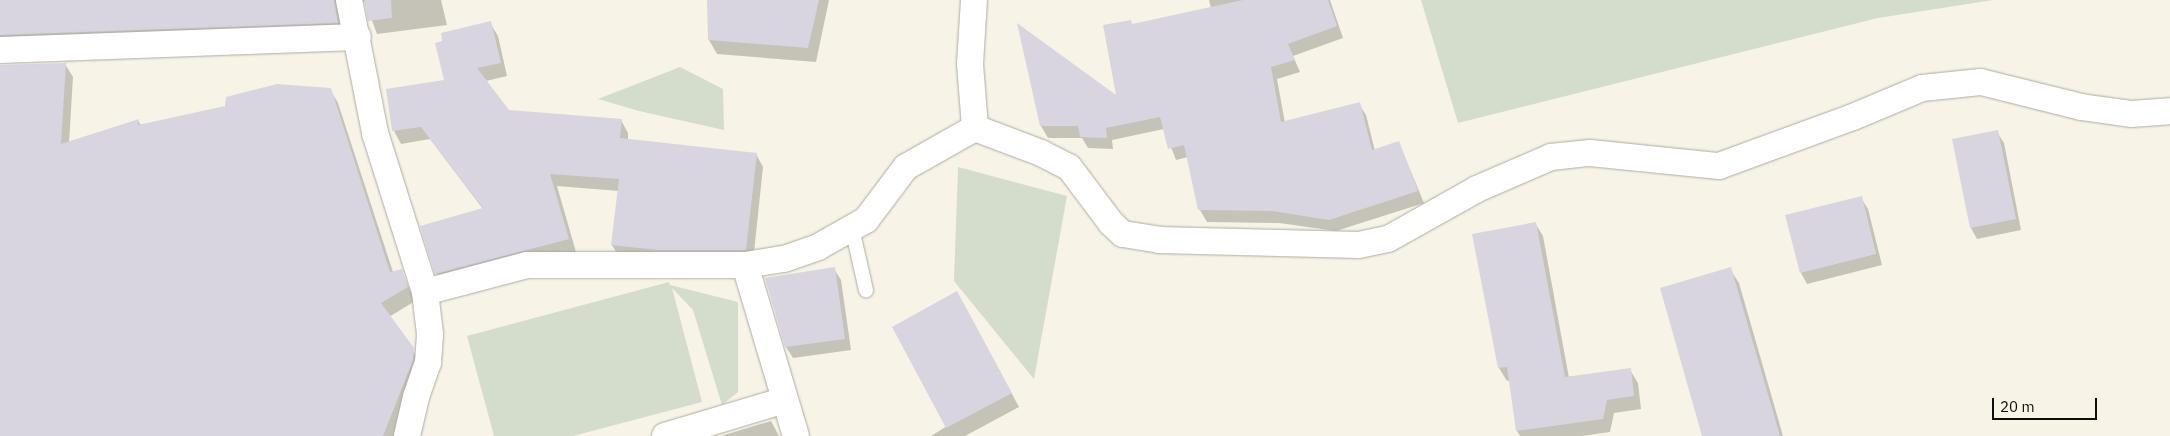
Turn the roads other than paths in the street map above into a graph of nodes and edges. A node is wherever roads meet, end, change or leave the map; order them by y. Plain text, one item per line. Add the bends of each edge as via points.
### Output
1 (350, 0) edge
2 (974, 0) edge
3 (358, 38) junction
4 (0, 50) edge
5 (2170, 111) edge
6 (975, 128) junction
7 (852, 228) junction
8 (745, 265) junction
9 (866, 290) dead end
10 (425, 292) junction
11 (785, 400) junction
12 (407, 436) edge
13 (665, 436) edge
14 (796, 436) edge

1 - 3 street
2 - 6 street via 970,64
3 - 4 street
3 - 10 street via 375,133
5 - 6 street via 2131,114 2081,107 1982,82 1922,88 1719,166 1590,153 1551,158 1477,189 1388,239 1359,245 1159,240 1123,234 1069,167 1041,152
6 - 7 street via 906,167 866,220
7 - 8 street via 818,247 784,259
7 - 9 lane
8 - 10 street via 527,265
8 - 11 street
10 - 12 street via 430,334 428,363
11 - 13 street
11 - 14 street

